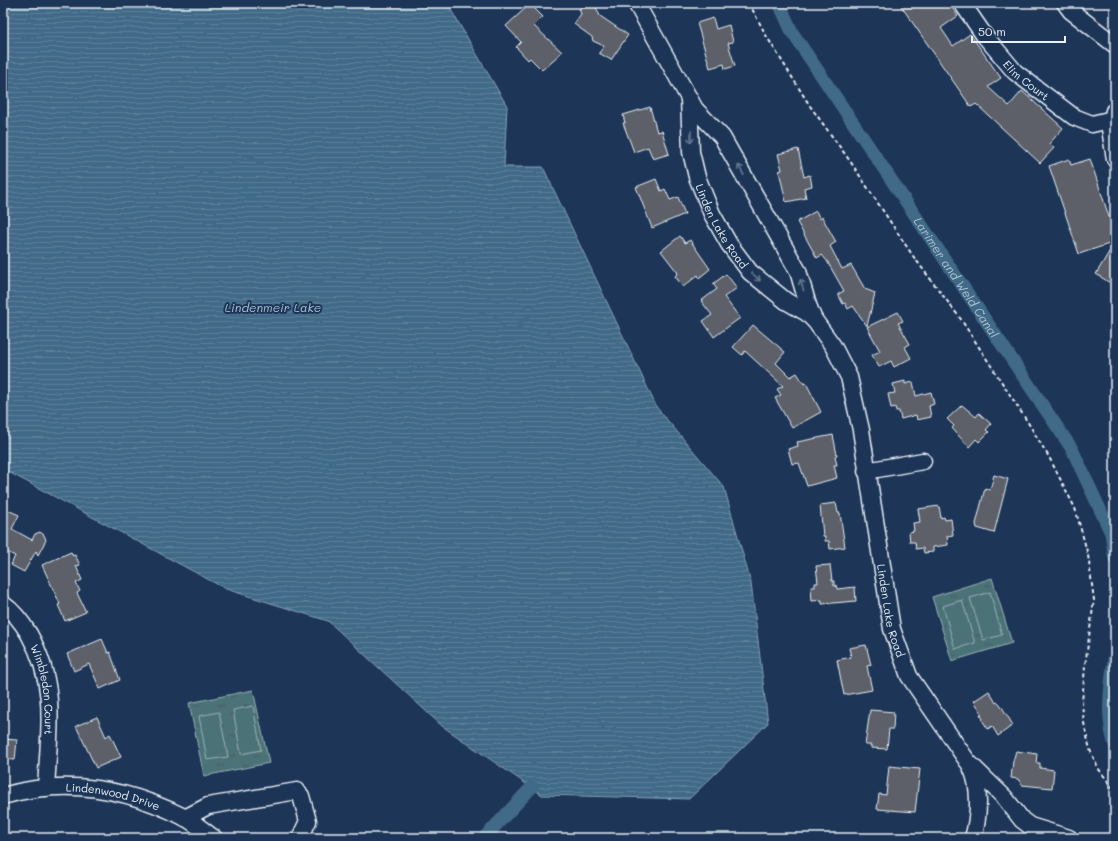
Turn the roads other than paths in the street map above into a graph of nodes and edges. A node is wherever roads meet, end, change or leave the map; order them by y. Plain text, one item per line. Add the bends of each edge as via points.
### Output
1 (636, 3) edge
2 (962, 3) edge
3 (1065, 3) edge
4 (1115, 45) edge
5 (689, 98) junction
6 (1114, 114) edge
7 (1115, 160) edge
8 (815, 322) junction
9 (923, 461) dead end
10 (866, 471) junction
11 (3, 604) edge
12 (968, 762) junction
13 (46, 788) junction
14 (3, 796) edge
15 (1014, 810) junction
16 (185, 818) junction
17 (214, 838) edge
18 (300, 838) edge
19 (973, 838) edge
20 (1024, 838) edge
21 (1069, 838) edge

1 - 5 street, Linden Lake Road
2 - 6 street, Elim Court via 984,35 1015,72 1074,117 1092,124
3 - 4 street via 1071,11
8 -> 5 street, Linden Lake Road via 798,271 722,137 704,120
5 -> 8 street, Linden Lake Road via 691,152 697,177 712,214 729,244 750,272 786,301 807,313
6 - 7 street via 1110,129
8 - 10 street, Linden Lake Road via 833,346 849,377 861,430
9 - 10 street
10 - 12 street, Linden Lake Road via 892,629 909,676
11 - 13 street, Wimbledon Court via 24,626 39,652 47,679 50,708
12 - 15 street, Linden Lake Road
12 - 19 street via 977,782 978,799
13 - 14 street, Lindenwood Drive via 23,790
13 - 16 street, Lindenwood Drive via 58,786 106,789 142,798
15 - 20 street
15 - 21 street, Linden Lake Road via 1030,826
16 - 17 street, Lindenwood Drive
16 - 18 street via 208,806 297,791 301,796 308,821

